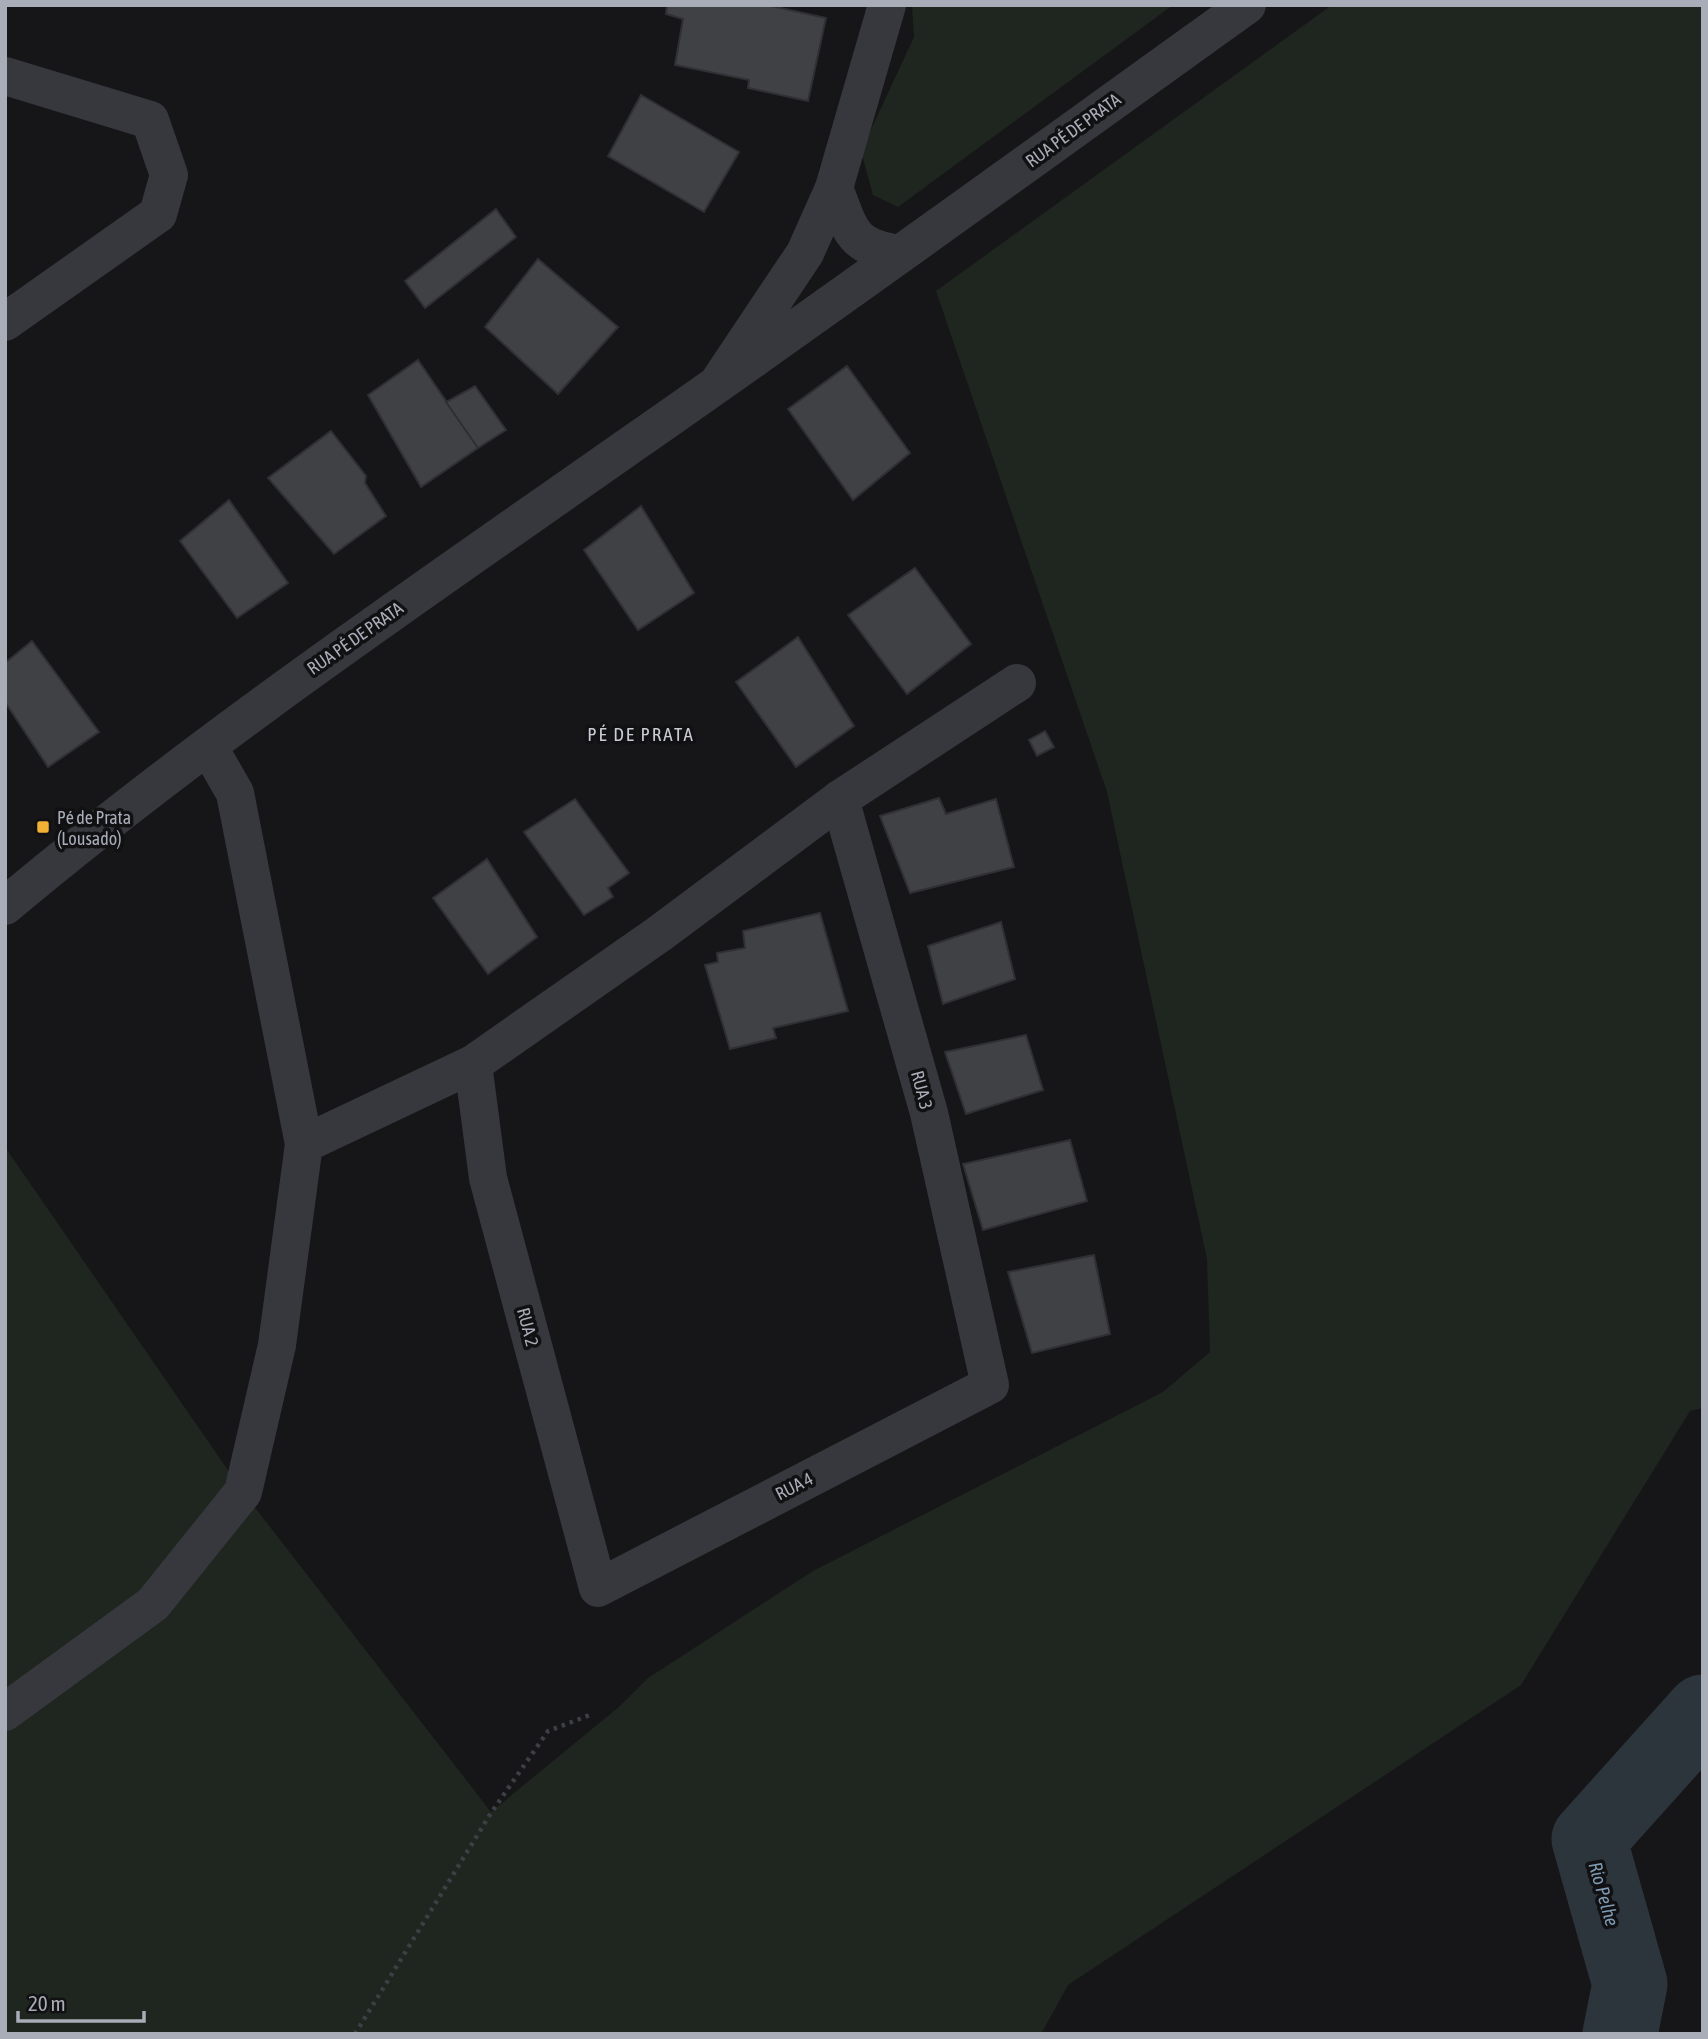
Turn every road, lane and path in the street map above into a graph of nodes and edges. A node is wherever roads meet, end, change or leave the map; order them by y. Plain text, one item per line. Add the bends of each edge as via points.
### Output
1 (887, 5) edge
2 (1247, 5) edge
3 (5, 76) edge
4 (834, 188) junction
5 (900, 254) junction
6 (5, 322) edge
7 (716, 386) junction
8 (1017, 683) dead end
9 (208, 746) junction
10 (840, 799) junction
11 (5, 906) edge
12 (473, 1064) junction
13 (304, 1144) junction
14 (989, 1385) joint
15 (598, 1588) joint
16 (5, 1712) edge
17 (590, 1716) dead end
18 (355, 2034) edge

1 - 4 street, RUA PÉ DE PRATA
2 - 5 street, RUA PÉ DE PRATA
3 - 6 street via 150,120 169,175 158,214
4 - 5 street via 851,232 872,250
4 - 7 street, RUA PÉ DE PRATA via 805,253
5 - 7 street, RUA PÉ DE PRATA
7 - 9 street, RUA PÉ DE PRATA via 261,704
8 - 10 street
9 - 11 street, RUA PÉ DE PRATA via 90,834
9 - 13 street via 234,793
10 - 12 street
10 - 14 street, RUA 3 via 929,1113
12 - 13 street
12 - 15 street, RUA 2 via 488,1178
13 - 16 street via 277,1345 243,1492 153,1604
14 - 15 street, RUA 4
17 - 18 path via 548,1731 491,1813

